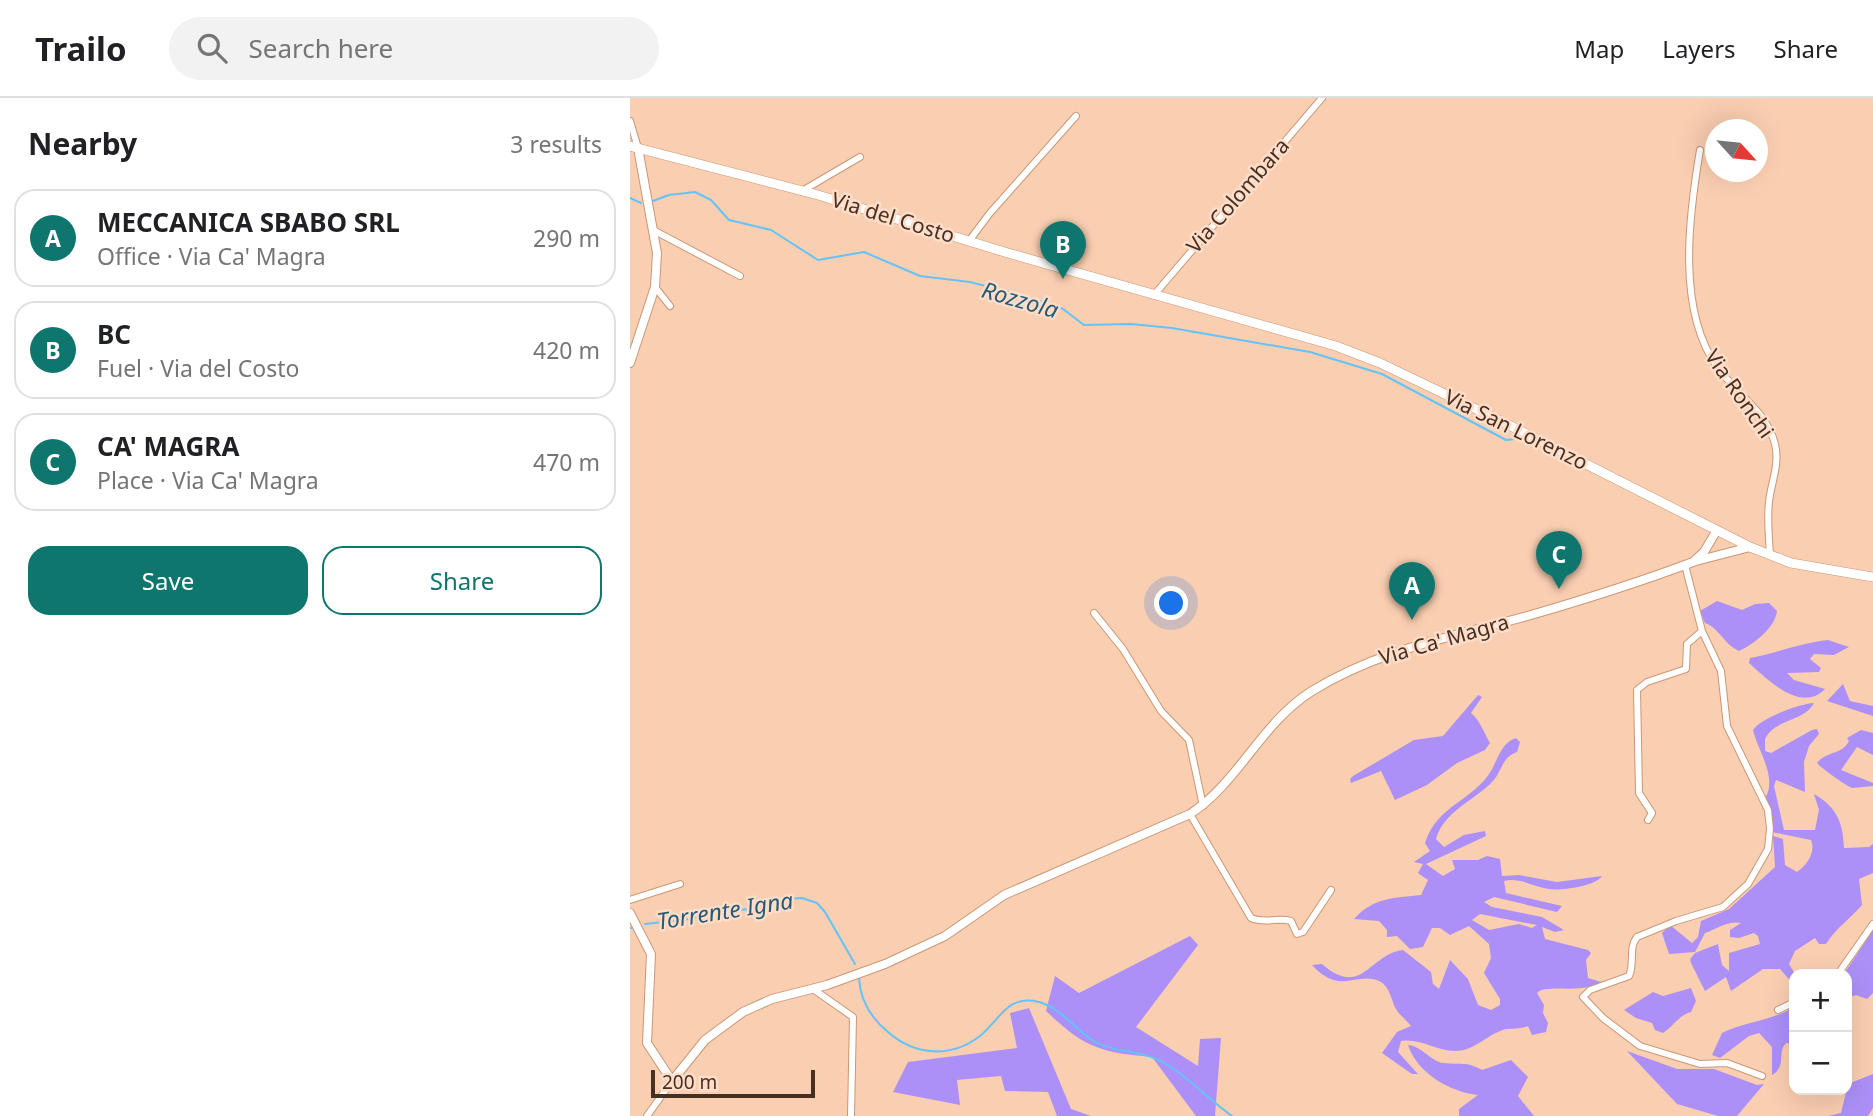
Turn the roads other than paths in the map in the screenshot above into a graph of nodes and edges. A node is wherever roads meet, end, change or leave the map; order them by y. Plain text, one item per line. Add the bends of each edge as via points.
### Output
1 (1322, 98) edge
2 (1076, 116) dead end
3 (630, 121) edge
4 (634, 147) edge
5 (1700, 150) dead end
6 (860, 156) dead end
7 (802, 191) junction
8 (655, 231) junction
9 (969, 241) junction
10 (740, 276) dead end
11 (655, 286) junction
12 (1154, 295) junction
13 (670, 306) dead end
14 (630, 363) edge
15 (1722, 532) junction
16 (1750, 547) junction
17 (1770, 555) junction
18 (1715, 556) junction
19 (1689, 564) junction
20 (1873, 577) edge
21 (1094, 614) dead end
22 (1702, 631) junction
23 (1203, 806) junction
24 (1190, 814) junction
25 (1648, 820) dead end
26 (680, 884) dead end
27 (1331, 890) dead end
28 (630, 901) edge
29 (630, 913) edge
30 (1873, 924) edge
31 (1842, 969) edge
32 (813, 989) junction
33 (1789, 1004) edge
34 (1778, 1010) dead end
35 (1762, 1076) dead end
36 (672, 1081) junction
37 (647, 1116) edge
38 (851, 1116) edge

1 - 12 street, Via Colombara
2 - 9 street
3 - 4 street
4 - 7 main road, Via del Costo
4 - 8 street
5 - 17 street, Via Ronchi via 1690,239 1694,320 1717,367 1757,412 1775,445
6 - 7 street
7 - 9 main road, Via del Costo
8 - 10 street
8 - 11 street
9 - 12 main road, Via del Costo
11 - 13 street
11 - 14 street
12 - 15 main road, Via San Lorenzo via 1336,345 1380,363
15 - 16 main road, Via San Lorenzo
15 - 18 street via 1725,549
15 - 19 street
16 - 17 main road, Via San Lorenzo
16 - 18 street, Via Ca' Magra
17 - 20 main road, Via San Lorenzo
18 - 19 street, Via Ca' Magra
19 - 22 street
19 - 23 street, Via Ca' Magra via 1531,615 1388,654 1339,677 1290,705
21 - 23 street via 1123,649 1161,711 1189,740
22 - 25 street via 1687,644 1686,669 1637,690 1639,793 1652,813
22 - 35 street via 1721,671 1727,726 1768,810 1768,849 1748,884 1723,907 1637,937 1629,976 1583,997 1640,1046 1700,1064 1727,1063
23 - 24 street, Via Ca' Magra
24 - 27 street via 1251,918 1265,923 1284,919 1291,921 1297,934 1303,932
24 - 32 street, Via Ca' Magra via 1004,895 945,936 885,964
26 - 28 street
29 - 36 street via 652,961 647,1044
30 - 31 street
32 - 36 street, Via Ca' Magra via 743,1012 705,1040
32 - 38 street via 853,1017
33 - 34 street
36 - 37 street

